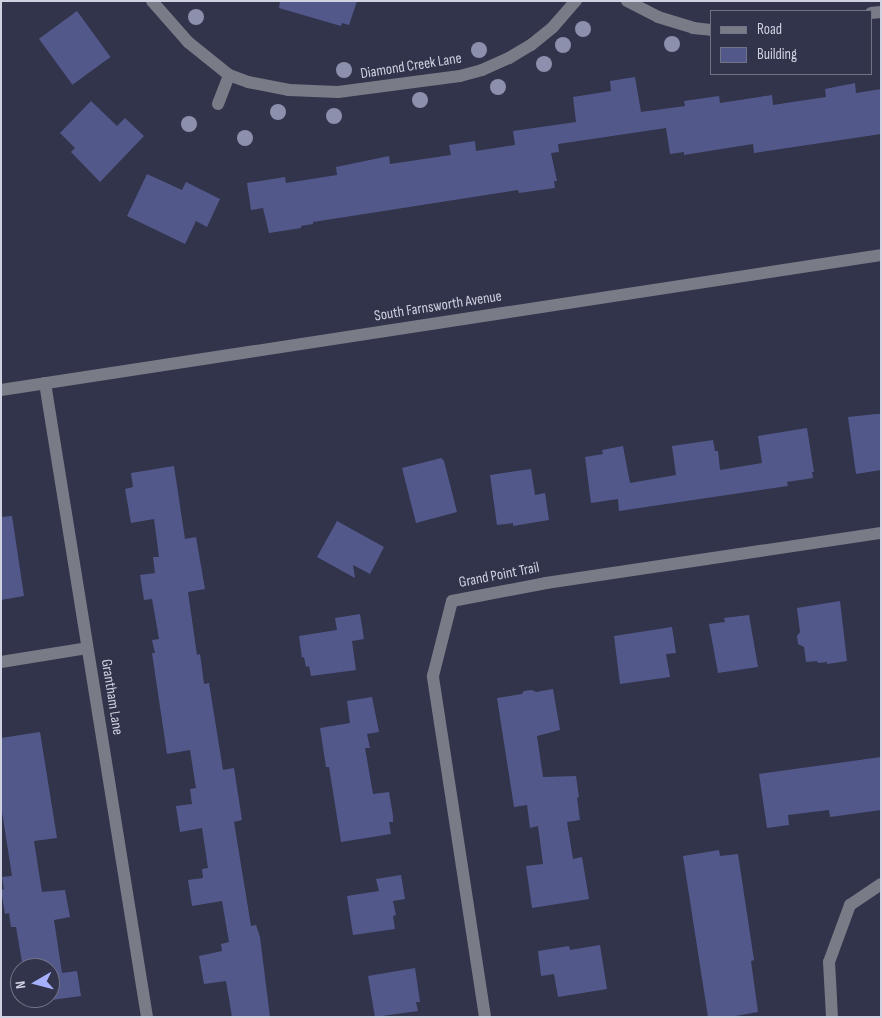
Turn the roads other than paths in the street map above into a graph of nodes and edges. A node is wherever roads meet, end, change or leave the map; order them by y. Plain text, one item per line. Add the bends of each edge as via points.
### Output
1 (152, 1) edge
2 (576, 1) edge
3 (627, 1) edge
4 (710, 30) edge
5 (230, 75) junction
6 (218, 104) dead end
7 (881, 255) edge
8 (45, 383) junction
9 (1, 390) edge
10 (881, 533) edge
11 (88, 648) junction
12 (1, 662) edge
13 (881, 884) edge
14 (147, 1017) edge
15 (485, 1017) edge
16 (832, 1017) edge

1 - 5 street, Diamond Creek Lane via 188,42
2 - 5 street, Diamond Creek Lane via 531,46 460,76 338,92 289,90
3 - 4 street via 658,17
5 - 6 street
7 - 8 street, South Farnsworth Avenue
8 - 9 street, South Farnsworth Avenue
8 - 11 street, Grantham Lane
10 - 15 street, Grand Point Trail via 546,583 452,601 433,676
11 - 12 street
11 - 14 street, Grantham Lane
13 - 16 street via 850,905 829,962

